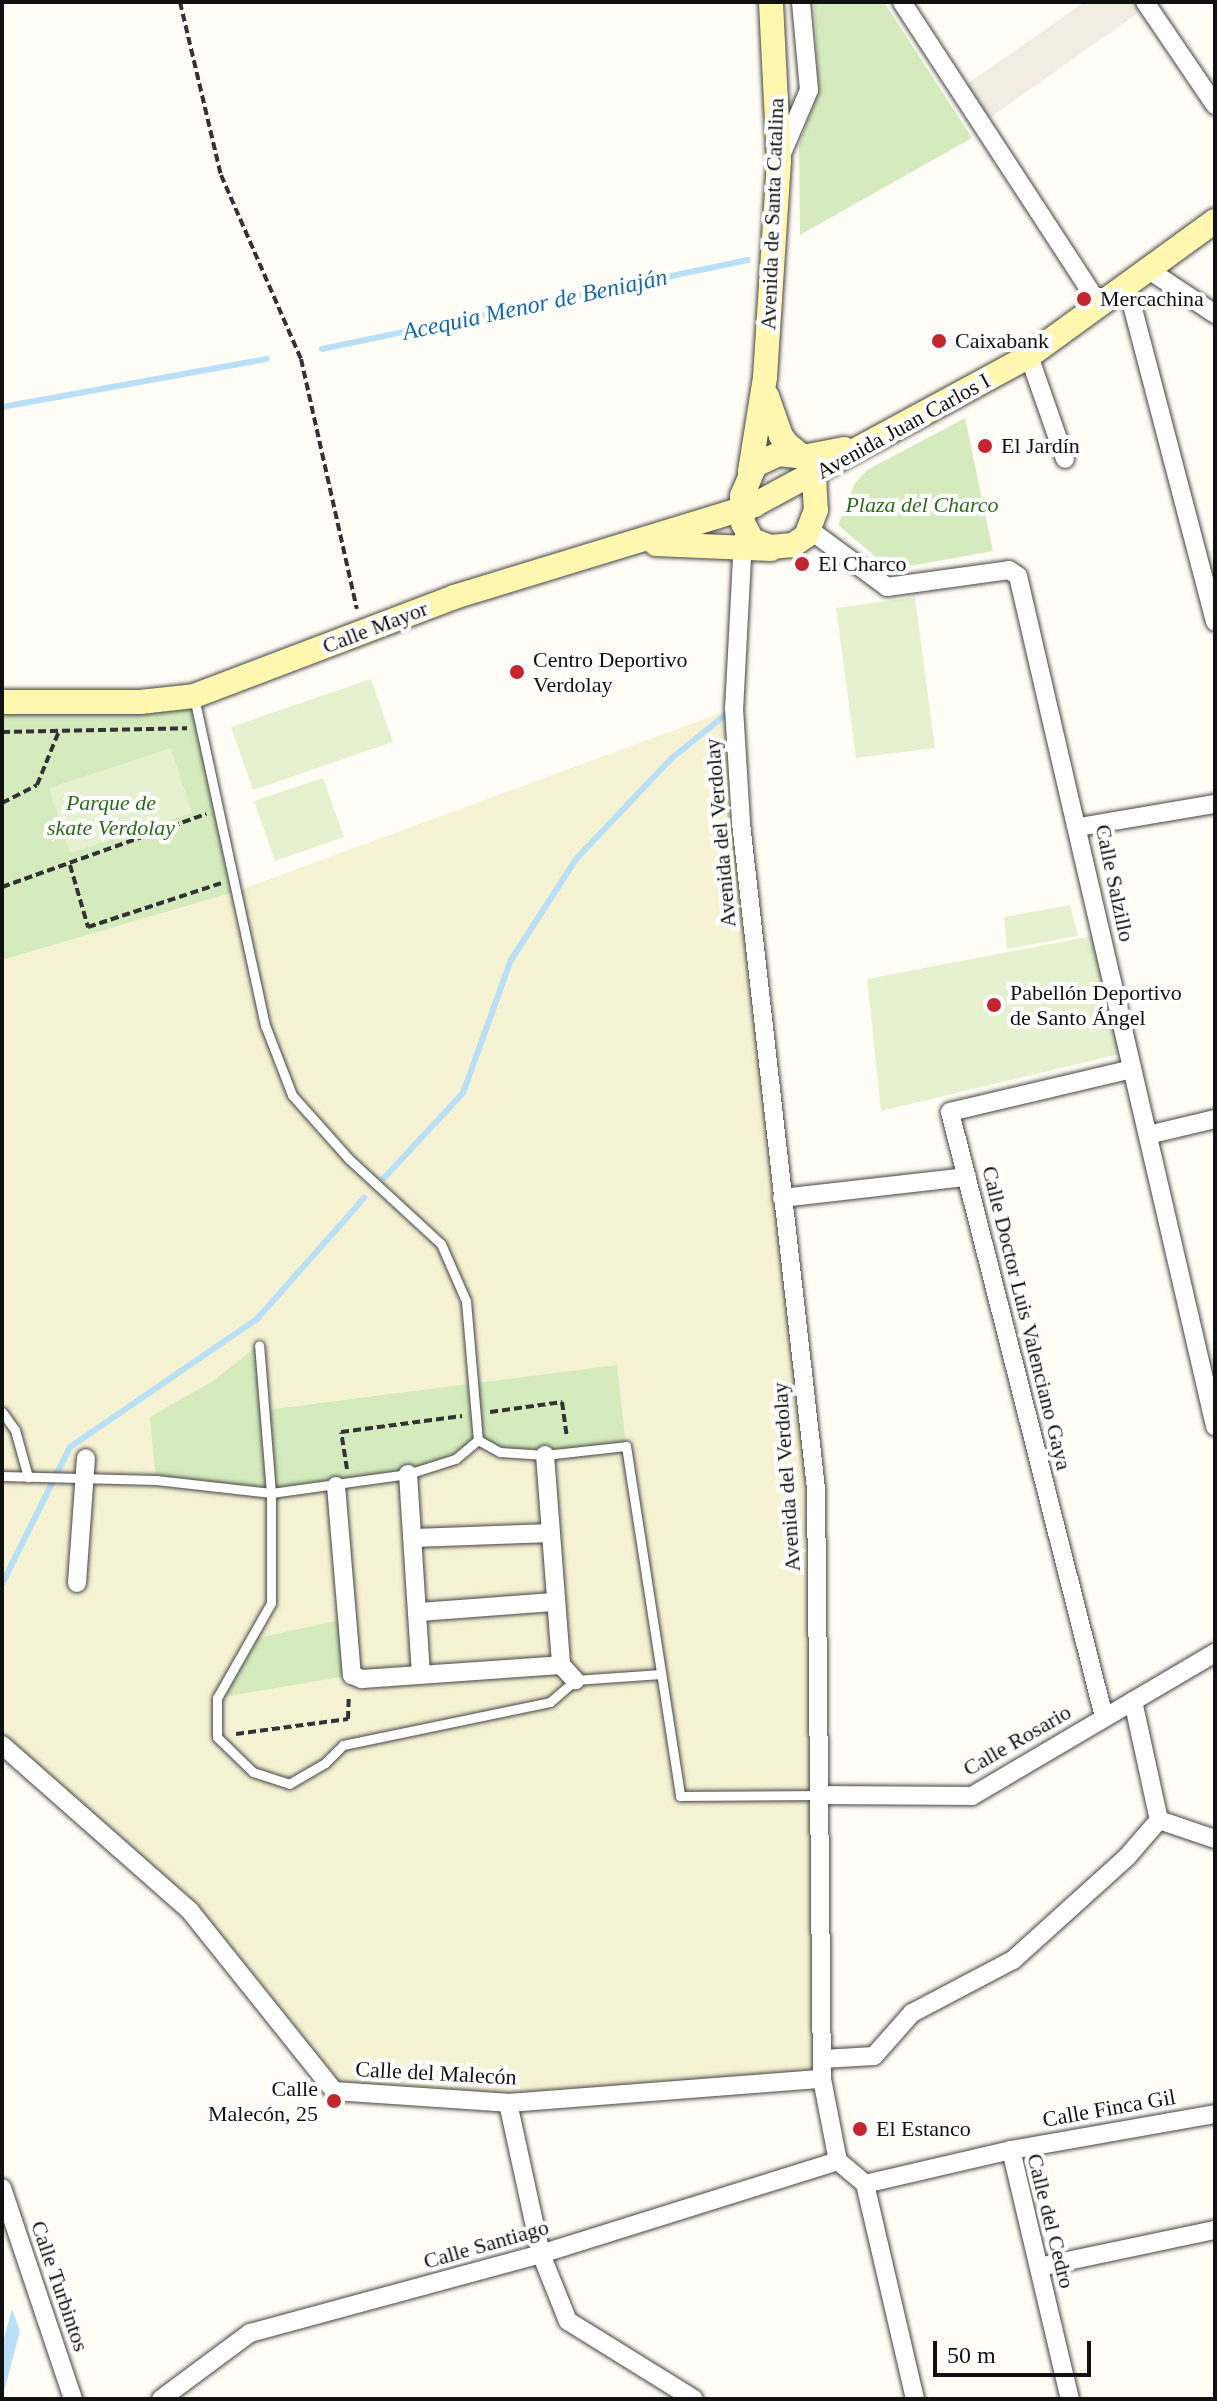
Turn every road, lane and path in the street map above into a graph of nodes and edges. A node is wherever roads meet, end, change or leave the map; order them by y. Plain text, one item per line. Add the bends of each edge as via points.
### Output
1 (180, 2) edge
2 (771, 2) edge
3 (801, 2) edge
4 (902, 2) edge
5 (1149, 3) edge
6 (1215, 105) edge
7 (779, 161) junction
8 (1215, 221) edge
9 (1149, 270) junction
10 (1127, 286) junction
11 (1100, 306) junction
12 (1213, 310) edge
13 (1029, 356) junction
14 (765, 377) junction
15 (1065, 459) dead end
16 (808, 466) junction
17 (750, 471) junction
18 (743, 516) junction
19 (810, 530) junction
20 (638, 542) junction
21 (776, 548) junction
22 (743, 550) junction
23 (743, 584) junction
24 (1215, 622) edge
25 (362, 631) junction
26 (194, 696) junction
27 (2, 702) edge
28 (200, 726) junction
29 (59, 731) junction
30 (2, 732) edge
31 (2, 803) edge
32 (1215, 804) edge
33 (220, 809) junction
34 (1079, 827) junction
35 (70, 865) junction
36 (232, 879) junction
37 (2, 887) edge
38 (1132, 1069) junction
39 (1215, 1119) edge
40 (1148, 1135) junction
41 (967, 1177) junction
42 (782, 1198) junction
43 (259, 1345) dead end
44 (2, 1412) edge
45 (476, 1414) junction
46 (1215, 1426) edge
47 (478, 1440) junction
48 (570, 1451) junction
49 (545, 1455) junction
50 (86, 1458) dead end
51 (408, 1474) junction
52 (2, 1476) edge
53 (28, 1477) junction
54 (85, 1480) junction
55 (342, 1484) junction
56 (271, 1493) junction
57 (551, 1533) junction
58 (414, 1538) junction
59 (77, 1583) dead end
60 (553, 1602) junction
61 (420, 1612) junction
62 (1215, 1653) edge
63 (561, 1665) junction
64 (421, 1674) junction
65 (661, 1674) junction
66 (362, 1679) junction
67 (575, 1680) junction
68 (1133, 1701) junction
69 (1104, 1717) junction
70 (217, 1737) junction
71 (2, 1745) edge
72 (823, 1795) junction
73 (1159, 1820) junction
74 (1215, 1839) edge
75 (823, 2059) junction
76 (822, 2079) junction
77 (508, 2103) junction
78 (1215, 2114) edge
79 (1011, 2150) junction
80 (838, 2161) junction
81 (865, 2184) junction
82 (2, 2188) edge
83 (1215, 2230) edge
84 (541, 2254) junction
85 (1039, 2267) junction
86 (73, 2399) edge
87 (161, 2399) edge
88 (694, 2399) edge
89 (915, 2399) edge
90 (1070, 2399) edge

1 - 25 path via 221,175 301,359
2 - 7 main road, Avenida de Santa Catalina
3 - 7 street via 809,90
4 - 11 street
5 - 6 street
7 - 14 main road, Avenida de Santa Catalina
8 - 9 main road, Avenida Juan Carlos I
9 - 10 main road, Avenida Juan Carlos I
9 - 12 street
10 - 11 main road, Avenida Juan Carlos I
10 - 24 street
11 - 13 main road, Avenida Juan Carlos I
13 - 15 street
13 - 16 main road, Avenida Juan Carlos I via 891,433
14 - 16 main road, Avenida de Santa Catalina via 773,421
14 - 17 main road, Avenida de Santa Catalina
16 - 17 main road via 779,454
16 - 18 main road, Avenida Juan Carlos I
16 - 19 main road via 816,510
17 - 18 main road
18 - 20 main road, Calle Mayor
18 - 21 main road via 752,540
18 - 22 street, Avenida del Verdolay
19 - 21 main road via 802,540
19 - 34 street, Calle Salzillo via 887,587 1015,571
20 - 22 main road
20 - 25 main road, Calle Mayor via 529,572
21 - 22 main road
21 - 23 street
22 - 23 street, Avenida del Verdolay
23 - 42 street, Avenida del Verdolay via 734,708 741,823
25 - 26 main road, Calle Mayor
26 - 27 main road, Calle Mayor via 140,702
26 - 28 lane
28 - 29 path
28 - 33 lane
29 - 30 path
29 - 31 path via 37,785
32 - 34 street
33 - 35 path
33 - 36 lane
34 - 38 street, Calle Salzillo
35 - 36 path via 88,927
35 - 37 path
36 - 45 lane via 265,1025 292,1095 349,1159 441,1244 466,1301
38 - 40 street, Calle Salzillo
38 - 41 street, Calle Doctor Luis Valenciano Gaya via 950,1112
39 - 40 street
40 - 46 street, Calle Salzillo
41 - 42 street
41 - 69 street, Calle Doctor Luis Valenciano Gaya
42 - 72 street, Avenida del Verdolay via 816,1488
43 - 56 lane
44 - 53 lane via 15,1430
45 - 47 lane
45 - 48 path via 562,1402
45 - 55 path via 341,1432
47 - 49 lane via 500,1452
47 - 51 lane via 455,1459
48 - 49 lane
48 - 65 lane via 626,1446
49 - 57 street
50 - 54 street
51 - 55 lane
51 - 58 street
52 - 53 lane
53 - 54 lane
54 - 56 lane via 156,1480
54 - 59 street
55 - 56 lane
55 - 66 street via 352,1675
56 - 70 lane via 271,1603 217,1698
57 - 58 street
57 - 60 street
58 - 61 street
60 - 61 street
60 - 63 street
61 - 64 street
62 - 68 street, Calle Rosario
63 - 64 street
63 - 67 street
64 - 66 street
65 - 67 lane
65 - 72 lane via 680,1796
66 - 70 path via 346,1699 348,1719
67 - 70 lane via 550,1702 343,1745 325,1763 289,1784 253,1772
68 - 69 street, Calle Rosario
68 - 73 street
69 - 72 street, Calle Rosario via 972,1796
71 - 77 street, Calle del Malecón via 190,1911 334,2091
72 - 75 street, Avenida del Verdolay
73 - 74 street
73 - 75 street via 1127,1857 1013,1960 912,2013 874,2056
75 - 76 street, Avenida del Verdolay
76 - 77 street, Calle del Malecón
76 - 80 street, Avenida del Verdolay
77 - 84 street
78 - 79 street, Calle Finca Gil
79 - 81 street, Calle del Cedro
79 - 85 street, Calle del Cedro
80 - 81 street
80 - 84 street, Calle Santiago
81 - 89 street
82 - 86 street, Calle Turbintos
83 - 85 street
84 - 87 street, Calle Santiago via 250,2333
84 - 88 street via 568,2321
85 - 90 street, Calle del Cedro

